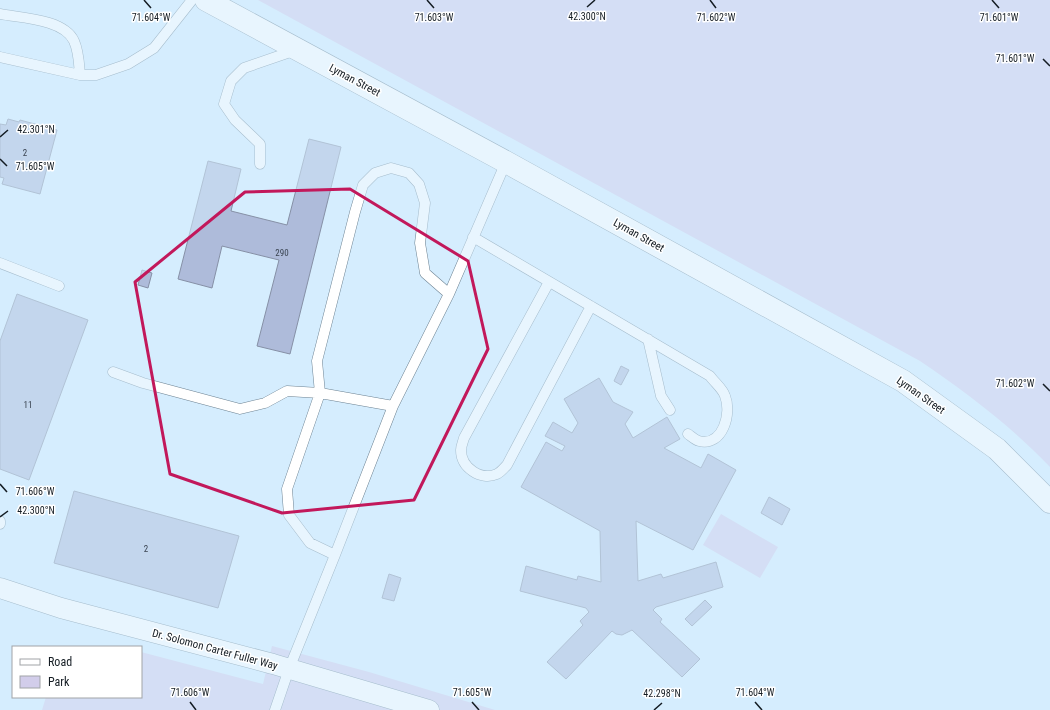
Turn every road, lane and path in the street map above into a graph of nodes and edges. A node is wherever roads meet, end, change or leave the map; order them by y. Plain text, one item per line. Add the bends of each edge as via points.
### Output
1 (192, 0) edge
2 (206, 0) edge
3 (0, 14) edge
4 (298, 50) junction
5 (0, 57) edge
6 (80, 75) junction
7 (506, 162) junction
8 (260, 164) dead end
9 (473, 237) junction
10 (0, 263) edge
11 (549, 282) junction
12 (59, 286) dead end
13 (449, 294) junction
14 (591, 306) junction
15 (648, 340) junction
16 (113, 372) dead end
17 (320, 394) junction
18 (393, 406) junction
19 (670, 410) dead end
20 (688, 434) dead end
21 (1050, 502) edge
22 (335, 555) junction
23 (0, 588) edge
24 (289, 669) junction
25 (275, 710) edge
26 (429, 710) edge

1 - 6 lane via 154,48 128,64 96,75
2 - 4 street, Lyman Street
3 - 6 lane via 48,22 62,28 74,40
4 - 7 street, Lyman Street
4 - 8 lane via 244,68 231,80 224,104 260,144
5 - 6 lane
7 - 9 lane
7 - 21 street, Lyman Street via 903,381 997,449
9 - 11 lane
9 - 13 lane
10 - 12 lane
11 - 14 lane
11 - 14 lane via 464,438 461,451 464,462 471,471 484,476 498,474 506,465
13 - 17 lane via 425,273 420,243 425,203 419,184 409,173 391,168 375,173 363,185 317,361
13 - 18 lane
14 - 15 lane
15 - 19 lane via 661,396
15 - 20 lane via 710,376 725,396 728,416 721,433 710,441 699,441
16 - 17 lane via 142,383 240,409 265,403 287,391
17 - 18 lane
17 - 22 lane via 287,489 289,515 310,543
18 - 22 lane
22 - 24 lane
23 - 24 street, Dr. Solomon Carter Fuller Way via 61,608
24 - 25 lane
24 - 26 street, Dr. Solomon Carter Fuller Way

